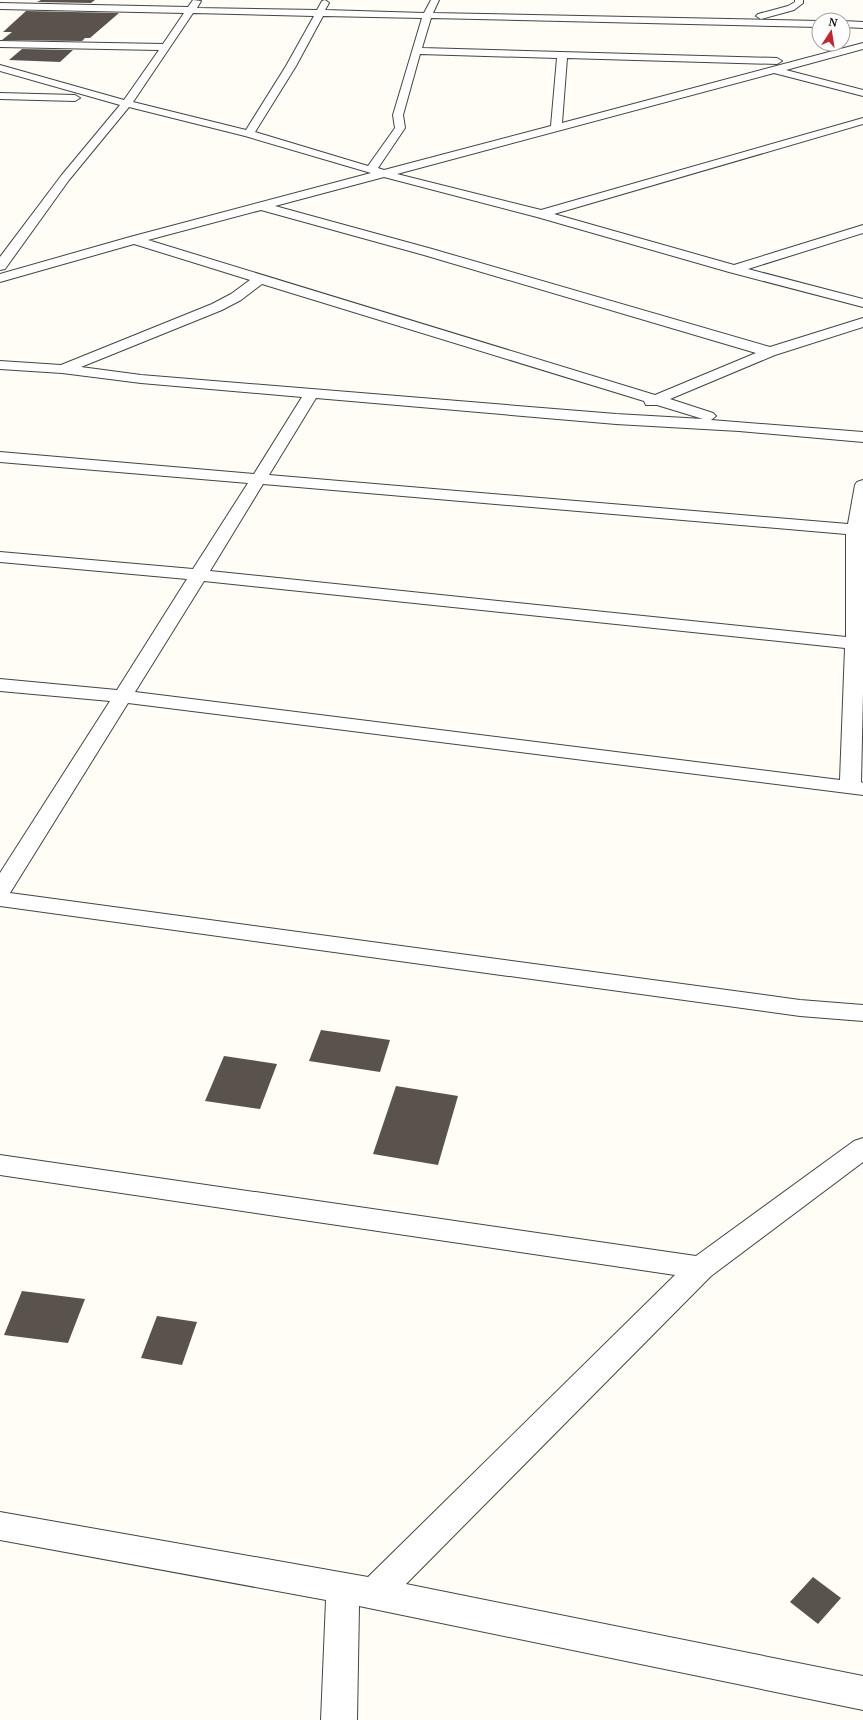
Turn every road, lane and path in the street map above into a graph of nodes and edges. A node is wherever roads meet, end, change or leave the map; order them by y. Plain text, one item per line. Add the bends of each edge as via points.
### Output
1 (198, 0) edge
2 (327, 0) edge
3 (436, 0) edge
4 (799, 0) edge
5 (0, 6) edge
6 (190, 11) junction
7 (320, 14) junction
8 (427, 16) junction
9 (734, 22) junction
10 (811, 24) edge
11 (851, 24) edge
12 (863, 25) edge
13 (0, 44) edge
14 (863, 46) edge
15 (166, 47) junction
16 (416, 51) junction
17 (562, 56) junction
18 (801, 62) junction
19 (0, 68) edge
20 (774, 70) junction
21 (863, 93) edge
22 (0, 96) edge
23 (108, 99) junction
24 (127, 103) junction
25 (863, 121) edge
26 (556, 127) junction
27 (249, 134) junction
28 (371, 170) junction
29 (385, 174) junction
30 (264, 206) junction
31 (540, 214) junction
32 (863, 229) edge
33 (134, 240) junction
34 (0, 266) edge
35 (734, 270) junction
36 (0, 278) edge
37 (260, 279) junction
38 (863, 303) edge
39 (863, 322) edge
40 (770, 352) junction
41 (0, 365) edge
42 (62, 369) junction
43 (312, 394) junction
44 (656, 400) junction
45 (616, 419) junction
46 (739, 426) junction
47 (863, 437) edge
48 (0, 457) edge
49 (258, 480) junction
50 (863, 485) edge
51 (859, 530) edge
52 (0, 557) edge
53 (197, 575) junction
54 (859, 643) edge
55 (0, 685) edge
56 (124, 697) junction
57 (856, 788) edge
58 (0, 891) edge
59 (0, 899) edge
60 (863, 1013) edge
61 (863, 1148) edge
62 (0, 1165) edge
63 (701, 1268) junction
64 (0, 1526) edge
65 (358, 1591) junction
66 (863, 1693) edge
67 (339, 1720) edge

1 - 6 street
2 - 7 street
3 - 8 street
4 - 9 street via 791,8
5 - 6 street
6 - 7 street
6 - 15 street
7 - 8 street
7 - 27 street
8 - 9 street
8 - 16 street
9 - 10 street
11 - 12 street
13 - 15 street
14 - 18 street
15 - 24 street
16 - 17 street
16 - 28 street via 398,115 400,128
17 - 18 street
17 - 26 street
18 - 20 street
19 - 23 street
20 - 21 street
20 - 26 street
22 - 23 street
23 - 24 street
24 - 27 street
24 - 34 street via 65,178
25 - 31 street
26 - 29 street
27 - 28 street
28 - 29 street
29 - 30 street
29 - 31 street
30 - 33 street
30 - 40 street
31 - 35 street
32 - 35 street
33 - 36 street
33 - 37 street
35 - 38 street
37 - 42 street via 217,307
37 - 44 street
39 - 40 street
40 - 44 street
41 - 42 street
42 - 43 street via 141,379
43 - 45 street
43 - 49 street
44 - 45 street
44 - 46 street
45 - 46 street
46 - 47 street
48 - 49 street
49 - 51 street
49 - 53 street
50 - 51 street
51 - 54 street
52 - 53 street
53 - 54 street
53 - 56 street
54 - 57 street
55 - 56 street
56 - 57 street
56 - 58 street
59 - 60 street via 784,1006
61 - 63 street
62 - 63 street
63 - 65 street
64 - 65 street
65 - 66 street
65 - 67 street

